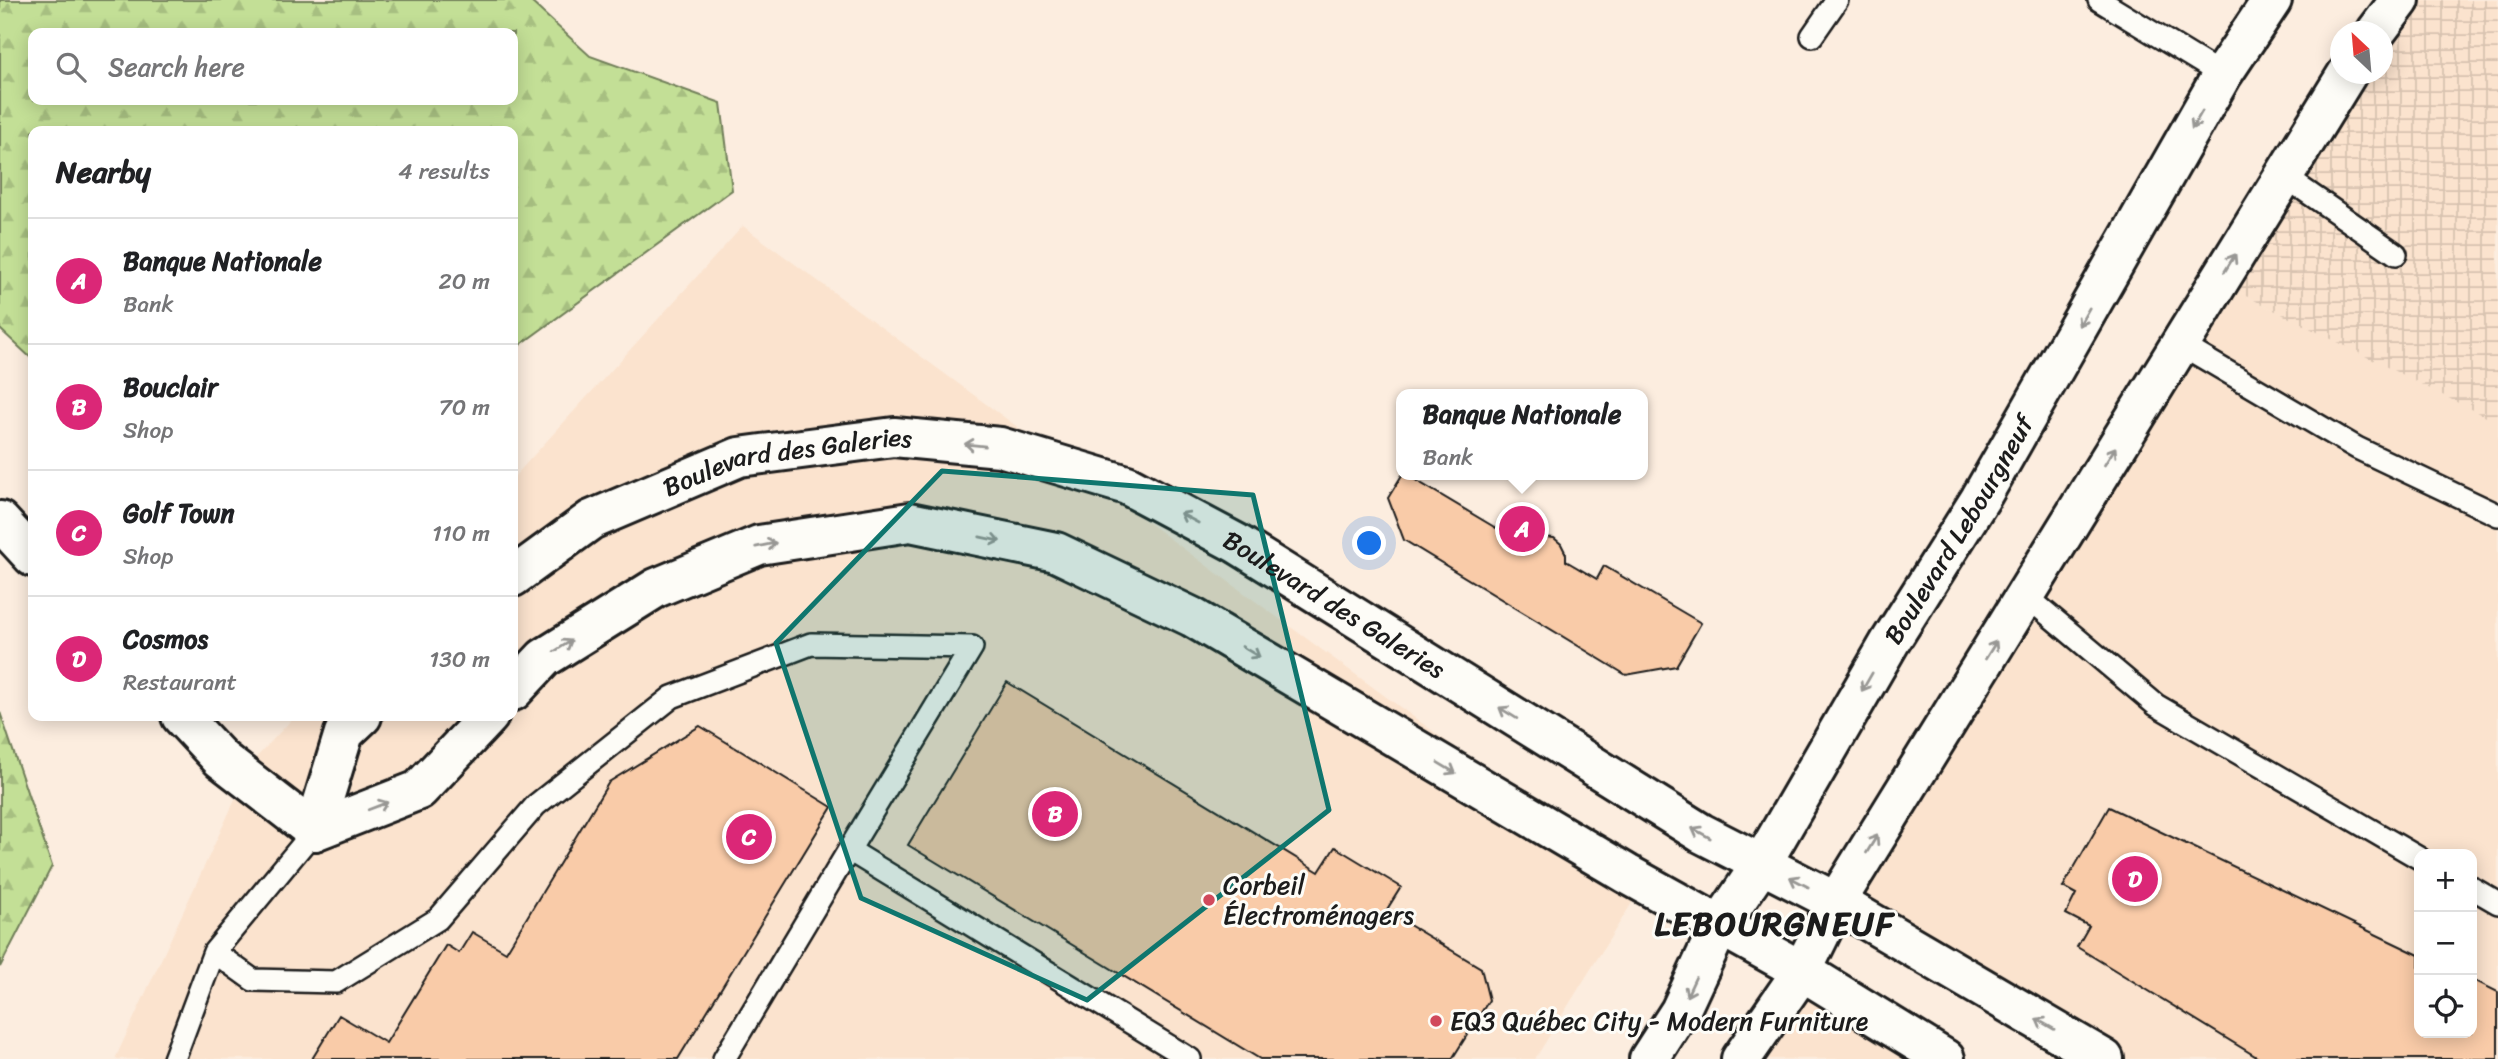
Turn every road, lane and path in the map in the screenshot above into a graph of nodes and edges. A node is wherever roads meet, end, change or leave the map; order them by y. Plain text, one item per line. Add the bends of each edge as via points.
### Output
1 (1837, 0) edge
2 (2099, 0) edge
3 (2272, 0) edge
4 (2400, 0) edge
5 (2384, 21) edge
6 (1812, 36) dead end
7 (2222, 75) junction
8 (2341, 84) edge
9 (2284, 176) junction
10 (2396, 254) dead end
11 (2180, 344) junction
12 (2498, 515) edge
13 (0, 521) edge
14 (28, 552) edge
15 (518, 574) edge
16 (2025, 595) junction
17 (518, 686) edge
18 (186, 721) edge
19 (357, 721) edge
20 (484, 721) edge
21 (314, 831) junction
22 (849, 850) junction
23 (2414, 855) edge
24 (1762, 863) junction
25 (2477, 891) edge
26 (1836, 902) junction
27 (2498, 903) edge
28 (1720, 925) junction
29 (214, 952) junction
30 (1802, 971) junction
31 (1156, 1050) edge
32 (174, 1059) edge
33 (724, 1059) edge
34 (1189, 1059) edge
35 (1649, 1059) edge
36 (1741, 1059) edge
37 (1945, 1059) edge
38 (2104, 1059) edge

1 - 6 lane
2 - 7 lane
3 - 7 street, Boulevard Lebourgneuf
4 - 5 street
7 -> 24 street, Boulevard Lebourgneuf via 1980,499 1890,642
8 - 9 street
9 - 10 lane
11 -> 9 street
11 - 12 lane via 2357,448
16 -> 11 street
13 - 14 street
24 -> 15 street, Boulevard des Galeries via 1701,833 1236,543 1127,485 1000,447 894,437 739,457 591,520
16 - 23 lane via 2156,705
26 -> 16 street
17 -> 28 street via 544,658 656,588 759,545 911,522 1056,552 1192,617
18 - 21 street via 220,759
19 - 21 street via 344,733
21 -> 20 street via 419,790
21 - 29 lane
22 - 29 lane via 972,647 811,644 672,697 536,805 438,919 336,982 253,980
22 - 31 lane
22 - 33 lane
26 -> 24 street, Boulevard des Galeries
24 - 28 street, Boulevard Lebourgneuf
25 - 27 lane
26 - 30 street
38 -> 26 street, Boulevard des Galeries
28 - 30 street
28 -> 35 street, Boulevard Lebourgneuf via 1680,1011
29 - 32 lane
30 - 36 street
30 - 37 street
31 - 34 lane

